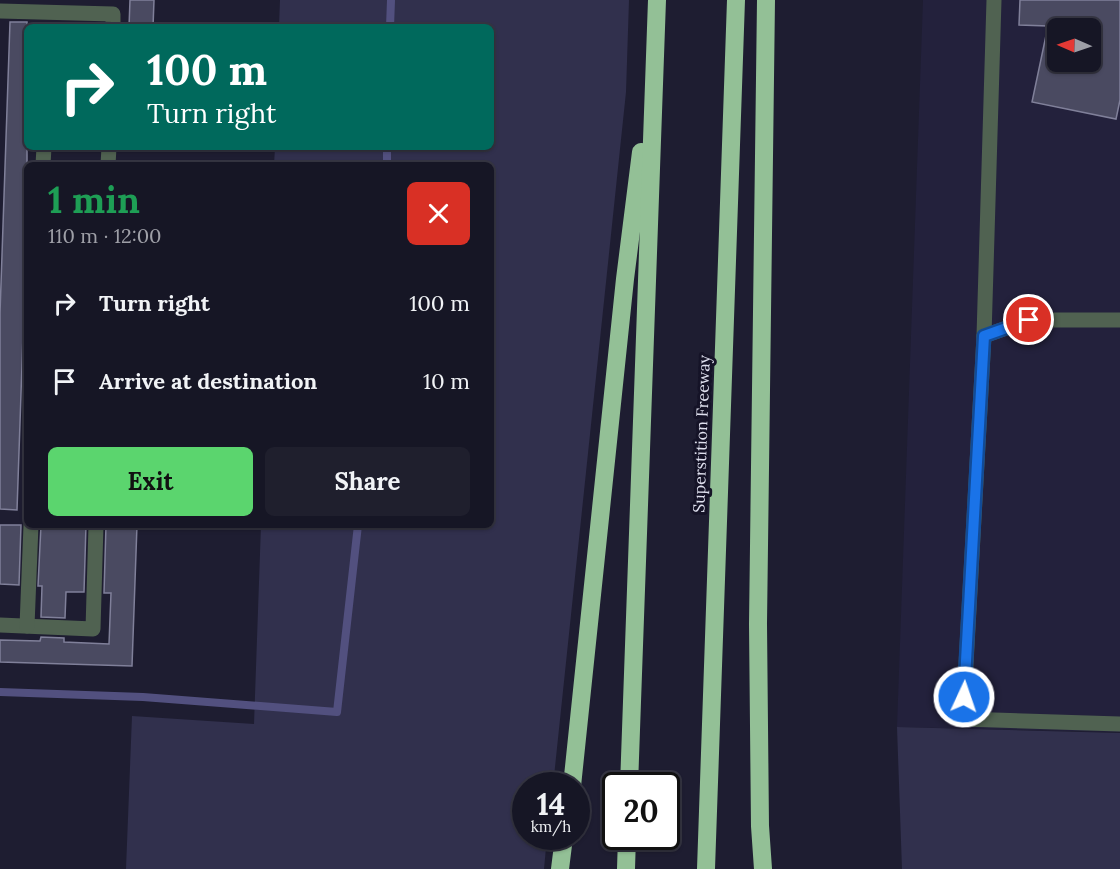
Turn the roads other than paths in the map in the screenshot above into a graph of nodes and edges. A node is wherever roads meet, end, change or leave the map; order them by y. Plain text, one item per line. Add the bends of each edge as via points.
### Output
1 (657, 0) edge
2 (736, 0) edge
3 (766, 0) edge
4 (994, 0) edge
5 (0, 11) edge
6 (48, 20) edge
7 (113, 24) edge
8 (656, 38) junction
9 (1120, 320) edge
10 (984, 336) junction
11 (31, 528) edge
12 (96, 528) edge
13 (0, 625) edge
14 (27, 626) junction
15 (1120, 724) edge
16 (573, 772) edge
17 (630, 772) edge
18 (562, 850) edge
19 (627, 850) edge
20 (560, 869) edge
21 (626, 869) edge
22 (706, 869) edge
23 (763, 869) edge

1 - 8 highway
2 - 22 highway, Superstition Freeway
3 - 23 highway via 758,624
4 - 10 street
5 - 6 street
6 - 7 street via 113,14
8 - 16 highway via 624,290
8 - 17 highway
9 - 10 street via 1029,320
10 - 15 street via 963,719
11 - 14 street
12 - 14 street via 93,628
13 - 14 street
18 - 20 highway
19 - 21 highway

